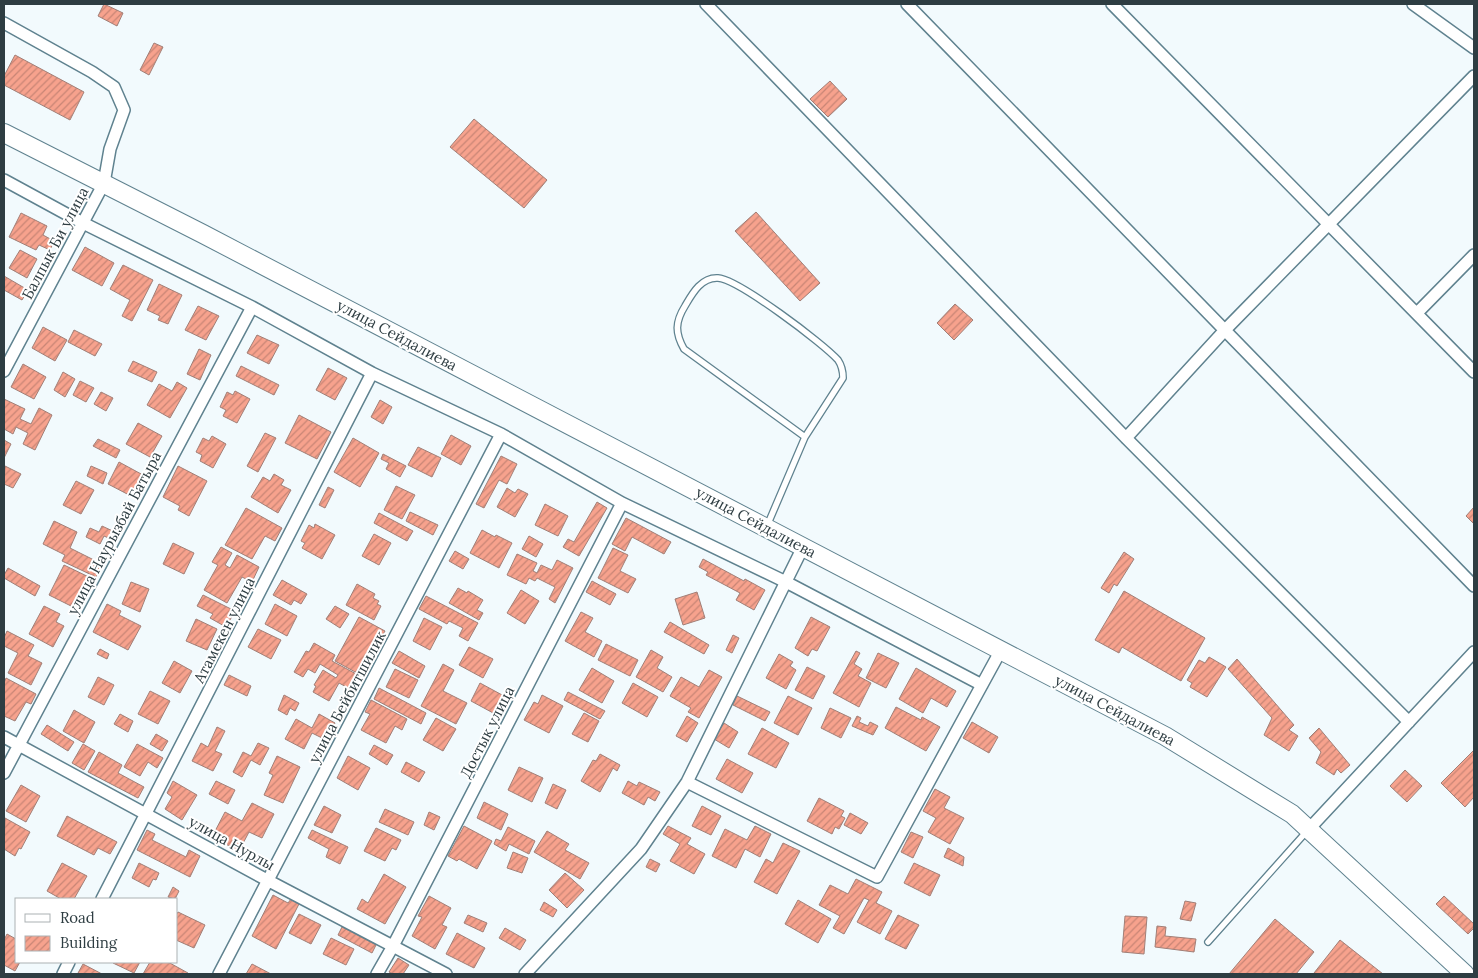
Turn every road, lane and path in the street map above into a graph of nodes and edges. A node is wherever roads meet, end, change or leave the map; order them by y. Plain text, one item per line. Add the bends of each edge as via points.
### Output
1 (706, 4) edge
2 (907, 4) edge
3 (1112, 4) edge
4 (1413, 4) edge
5 (4, 23) edge
6 (1474, 48) edge
7 (1474, 76) edge
8 (4, 133) edge
9 (4, 180) edge
10 (104, 183) junction
11 (83, 223) junction
12 (1328, 224) junction
13 (1474, 255) edge
14 (252, 307) junction
15 (1417, 313) junction
16 (1224, 330) junction
17 (4, 371) edge
18 (1474, 372) edge
19 (372, 373) junction
20 (502, 434) junction
21 (805, 437) junction
22 (1126, 438) junction
23 (622, 504) junction
24 (766, 528) junction
25 (803, 547) junction
26 (786, 582) junction
27 (1474, 586) edge
28 (1001, 650) junction
29 (1474, 652) edge
30 (982, 685) junction
31 (1409, 722) junction
32 (4, 737) edge
33 (18, 745) junction
34 (4, 773) edge
35 (687, 782) junction
36 (147, 814) junction
37 (1309, 830) junction
38 (267, 880) junction
39 (103, 898) edge
40 (1208, 942) dead end
41 (393, 946) junction
42 (68, 963) edge
43 (62, 974) edge
44 (219, 974) edge
45 (377, 974) edge
46 (446, 974) edge
47 (525, 974) edge
48 (1465, 974) edge

1 - 22 street
2 - 16 street
3 - 12 street
4 - 6 street
5 - 10 street, Балпык Би улица via 114,87 124,110 110,149
7 - 12 street
8 - 10 main road, улица Сейдалиева
9 - 11 street
10 - 11 street, Балпык Би улица
10 - 24 main road, улица Сейдалиева
11 - 14 street
11 - 17 street, Балпык Би улица
12 - 15 street
12 - 16 street
13 - 15 street
14 - 19 street
14 - 33 street, улица Наурызбай Батыра
15 - 18 street
16 - 22 street
16 - 27 street
19 - 20 street
19 - 36 street, Атамекен улица
20 - 23 street
20 - 38 street, улица Бейбитшилик
21 - 21 lane via 843,378 838,361 823,346 734,283 718,278 696,288 679,316 676,328 684,349
21 - 24 lane
22 - 31 street
23 - 26 street
23 - 41 street, Достык улица
24 - 25 main road, улица Сейдалиева
25 - 26 street
25 - 28 main road, улица Сейдалиева
26 - 30 street
26 - 35 street
28 - 30 street
28 - 37 main road, улица Сейдалиева via 1165,736 1292,814
29 - 31 street
30 - 35 street via 877,876
31 - 37 street
32 - 33 street, улица Нурлы
33 - 34 street, улица Наурызбай Батыра
33 - 36 street, улица Нурлы
35 - 47 street via 640,850
36 - 38 street, улица Нурлы
36 - 39 street, Атамекен улица
37 - 40 lane
37 - 48 main road, улица Сейдалиева
38 - 41 street, улица Нурлы
38 - 44 street, улица Бейбитшилик
41 - 45 street, Достык улица
41 - 46 street, улица Нурлы
42 - 43 street

